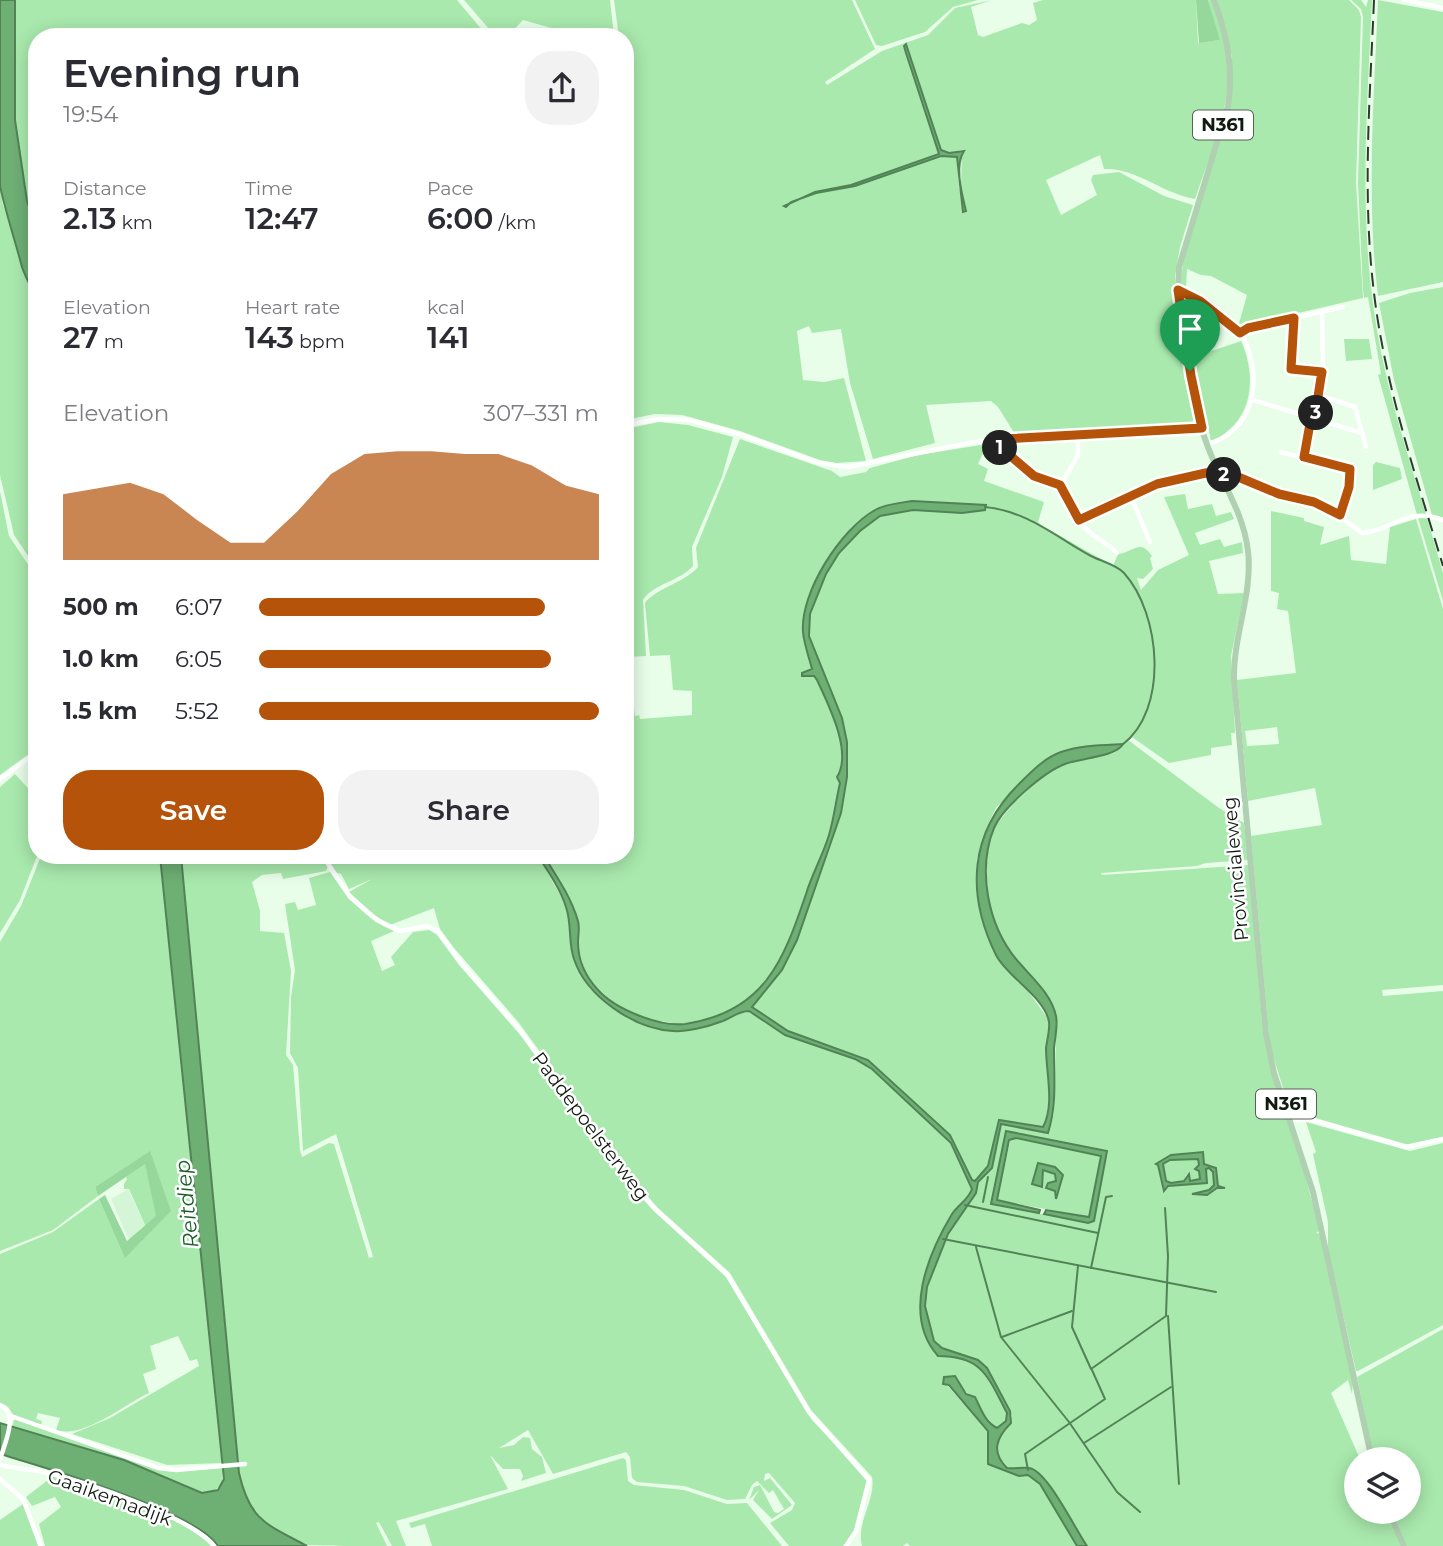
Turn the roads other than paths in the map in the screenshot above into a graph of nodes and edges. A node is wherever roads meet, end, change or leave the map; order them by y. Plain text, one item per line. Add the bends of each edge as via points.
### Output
1 (1214, 0) edge
2 (1404, 0) edge
3 (1443, 8) edge
4 (1178, 290) junction
5 (1343, 307) dead end
6 (1322, 312) junction
7 (1294, 318) junction
8 (1240, 333) junction
9 (1322, 372) junction
10 (1318, 396) junction
11 (1253, 400) junction
12 (1313, 418) junction
13 (634, 423) edge
14 (1202, 428) junction
15 (1362, 433) junction
16 (1079, 437) junction
17 (999, 442) junction
18 (1207, 444) junction
19 (1366, 447) dead end
20 (1280, 452) dead end
21 (1304, 457) junction
22 (1221, 473) junction
23 (1060, 485) junction
24 (1130, 494) junction
25 (1340, 515) junction
26 (1079, 520) junction
27 (1443, 520) edge
28 (1150, 542) dead end
29 (1117, 553) dead end
30 (28, 759) edge
31 (0, 779) edge
32 (328, 864) edge
33 (1291, 1120) junction
34 (1443, 1139) edge
35 (0, 1405) edge
36 (11, 1416) junction
37 (1369, 1447) edge
38 (1, 1457) edge
39 (243, 1464) dead end
40 (0, 1465) edge
41 (0, 1479) edge
42 (1394, 1524) edge
43 (41, 1546) edge
44 (214, 1546) edge
45 (846, 1546) edge
46 (1404, 1546) edge

1 - 4 main road, Provincialeweg / N361 via 1228,44 1230,92 1181,252
2 - 3 street
4 - 8 street
4 - 14 main road, Provincialeweg / N361
5 - 6 street
6 - 7 street
6 - 9 street
7 - 8 street
7 - 9 street via 1291,369
8 - 11 street via 1252,366
9 - 10 street
10 - 12 street
10 - 15 street via 1352,404
11 - 12 street
11 - 18 street via 1233,431
12 - 15 street
12 - 21 street
13 - 17 street via 690,420 841,467 940,447
14 - 16 street
14 - 18 main road, Provincialeweg / N361
15 - 19 street
16 - 17 street
16 - 23 street via 1078,455
17 - 23 street via 1028,472
18 - 22 main road, Provincialeweg / N361
20 - 21 street
21 - 25 street via 1350,469
22 - 24 street via 1160,483
22 - 25 street via 1314,502
22 - 33 main road, Provincialeweg / N361 via 1239,513 1249,554 1234,678 1264,1018 1274,1073
23 - 26 street
24 - 26 street
24 - 28 street
25 - 27 street via 1365,533 1405,518
26 - 29 street via 1086,531
30 - 31 street
32 - 45 street, Paddepoelsterweg via 350,897 377,920 400,931 427,926 438,931 640,1192 727,1274 809,1412 869,1480 856,1531
33 - 34 street via 1309,1119 1406,1147
33 - 37 main road, Provincialeweg / N361 via 1313,1192
35 - 36 street
36 - 38 street
36 - 39 street via 158,1468
40 - 44 street, Gaaikemadijk via 53,1474 107,1492 178,1522
41 - 43 street via 25,1501
42 - 46 main road

